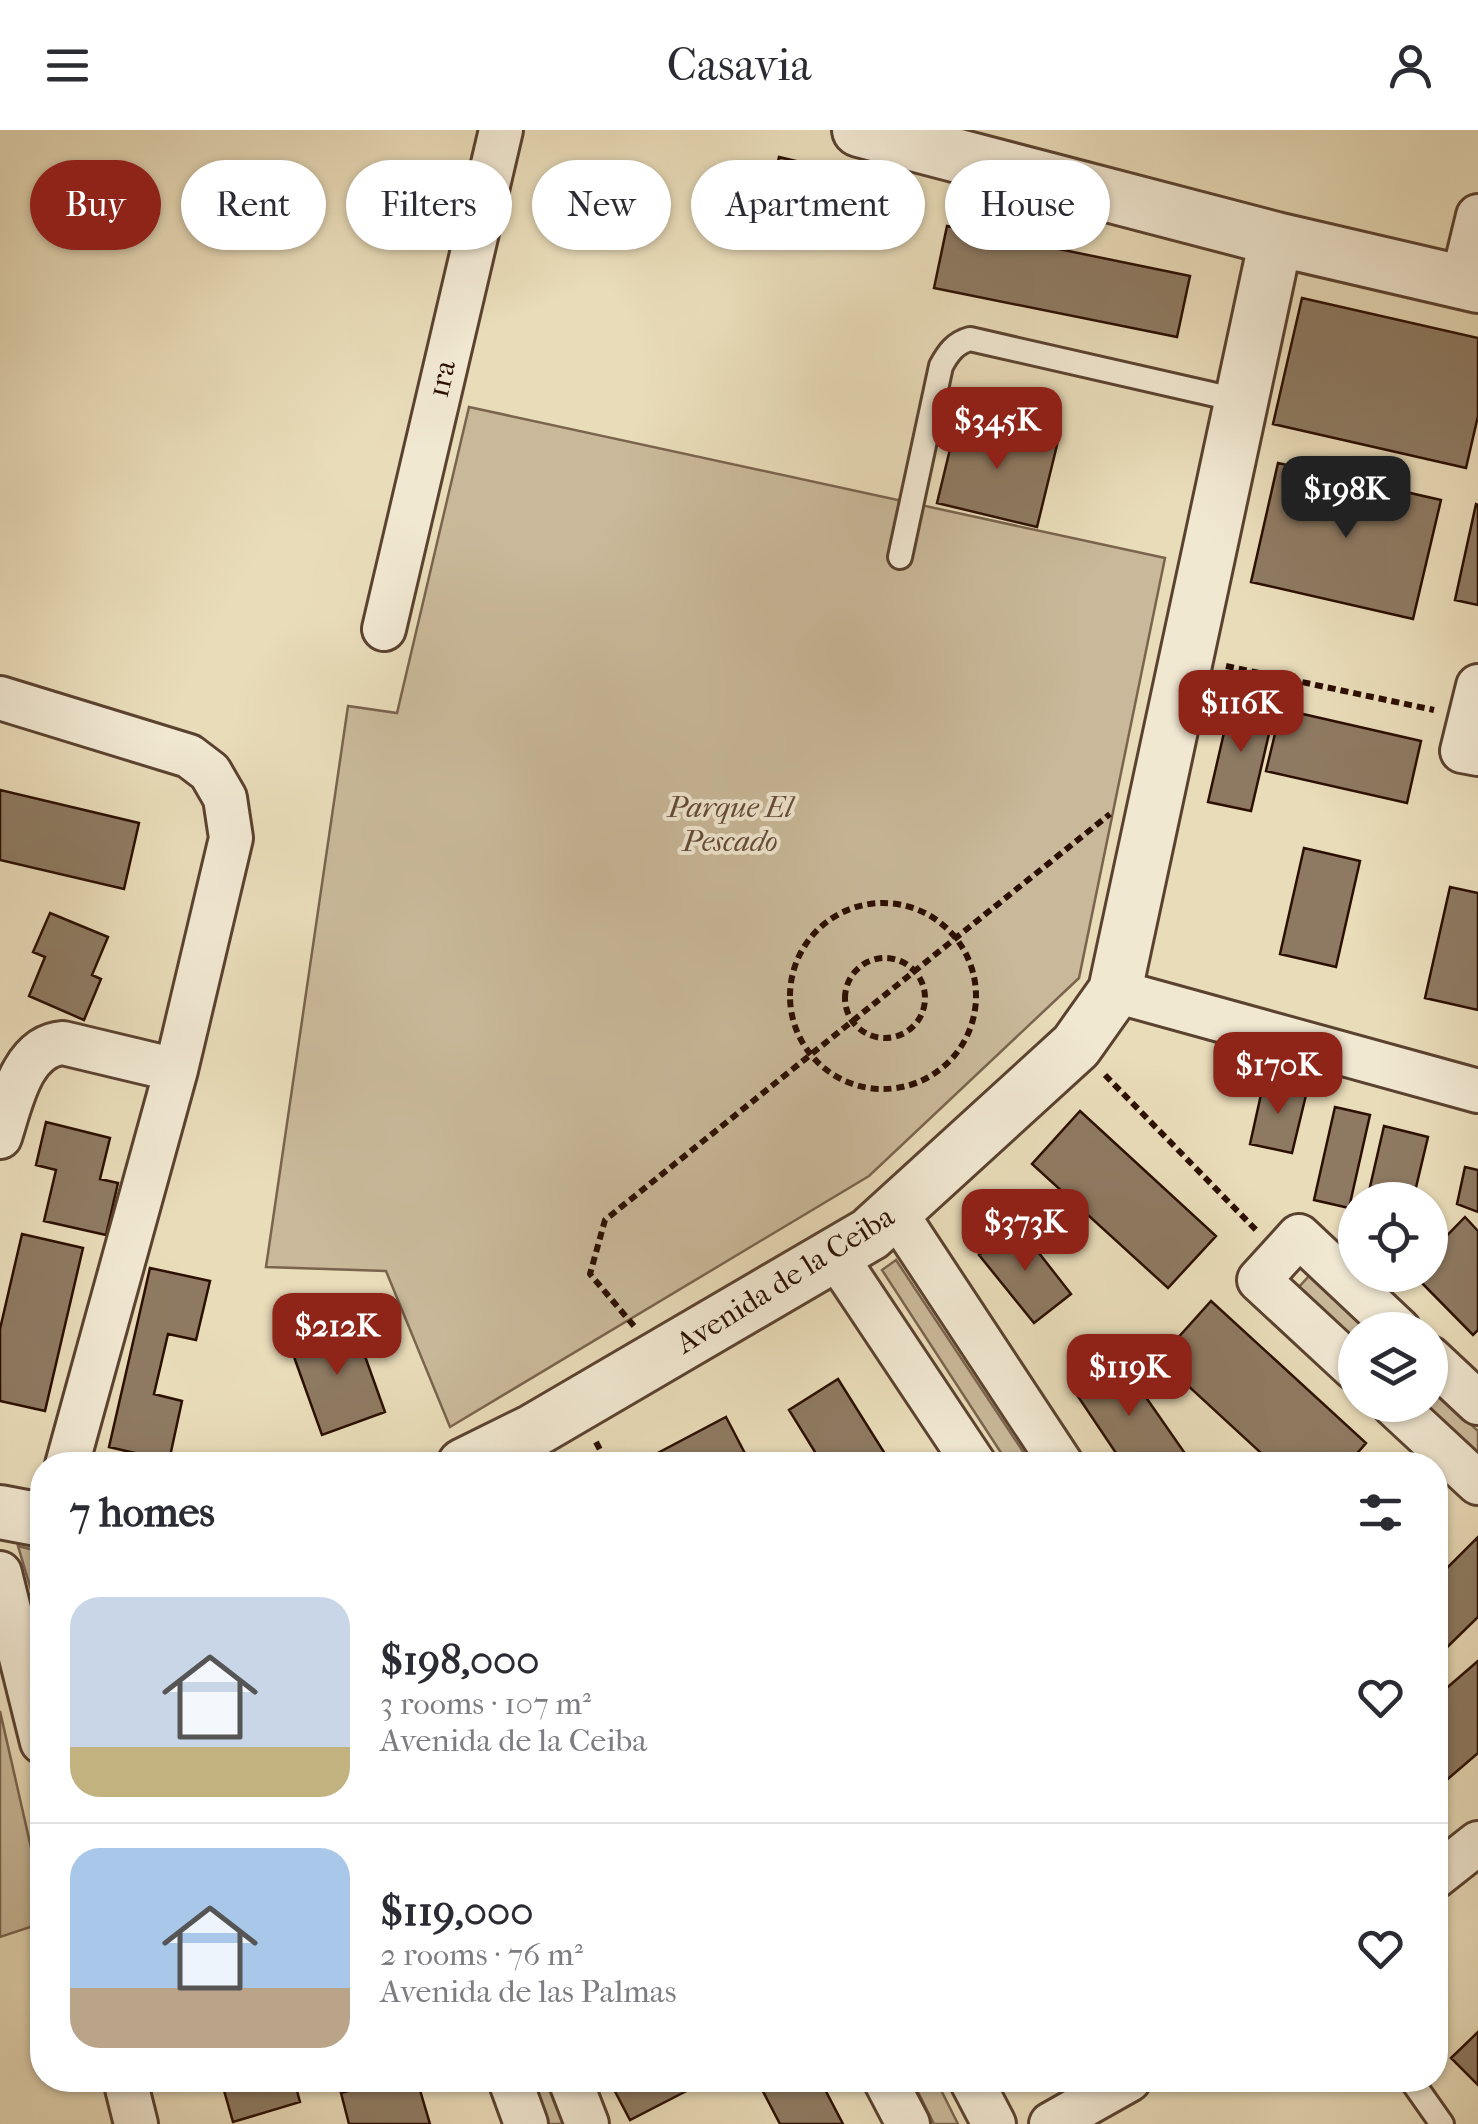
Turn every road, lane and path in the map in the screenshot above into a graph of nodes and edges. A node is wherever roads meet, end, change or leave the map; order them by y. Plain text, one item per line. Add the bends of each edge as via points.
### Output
1 (501, 130) edge
2 (859, 130) edge
3 (1478, 216) edge
4 (1276, 240) junction
5 (1470, 284) edge
6 (1242, 401) junction
7 (900, 557) dead end
8 (384, 628) dead end
9 (1186, 658) junction
10 (0, 698) edge
11 (1475, 719) edge
12 (1162, 773) junction
13 (955, 938) junction
14 (914, 971) junction
15 (1114, 991) junction
16 (852, 1021) junction
17 (1076, 1046) junction
18 (810, 1054) junction
19 (176, 1070) junction
20 (1478, 1091) edge
21 (0, 1137) edge
22 (896, 1213) junction
23 (835, 1255) junction
24 (1281, 1256) junction
25 (1381, 1312) edge
26 (1338, 1353) edge
27 (661, 1356) junction
28 (1448, 1375) edge
29 (1478, 1403) edge
30 (1412, 1422) edge
31 (71, 1452) edge
32 (491, 1452) edge
33 (965, 1452) edge
34 (1053, 1452) edge
35 (1444, 1452) edge
36 (1448, 1456) edge
37 (1478, 1484) edge
38 (0, 1512) edge
39 (30, 1518) edge
40 (0, 1572) edge
41 (30, 1633) edge
42 (1478, 1843) edge
43 (1448, 1867) edge
44 (128, 2092) edge
45 (514, 2092) edge
46 (575, 2092) edge
47 (892, 2092) edge
48 (977, 2092) edge
49 (1108, 2092) edge
50 (1419, 2092) edge
51 (136, 2124) edge
52 (526, 2124) edge
53 (587, 2124) edge
54 (908, 2124) edge
55 (994, 2124) edge
56 (1051, 2124) edge
57 (1442, 2124) edge

1 - 8 street, 1ra
2 - 4 street
3 - 5 street
4 - 5 street
4 - 6 street, Avenida de la Ceiba
6 - 7 lane via 961,342 940,366
6 - 9 street, Avenida de la Ceiba
9 - 11 path
9 - 12 street, Avenida de la Ceiba
10 - 19 street via 189,756 210,772 225,798 231,838
12 - 13 path
12 - 15 street, Avenida de la Ceiba
13 - 14 path
13 - 18 path via 927,914 897,903 866,904 836,915 796,962 790,992 793,1022
13 - 18 path via 969,959 976,990 973,1022 939,1070 913,1085 883,1090 853,1085
14 - 16 path
14 - 16 path via 877,959 855,971 845,995
14 - 16 path via 925,996 908,1031 870,1036
15 - 17 street, Avenida de la Ceiba
15 - 20 street
16 - 18 path
17 - 22 street, Avenida de la Ceiba
17 - 24 path
18 - 27 path via 605,1220 590,1274
19 - 21 street via 51,1044 30,1061
19 - 31 street
22 - 23 street, Avenida de la Ceiba
22 - 34 street
23 - 27 street, Avenida de la Ceiba
23 - 33 street
24 - 25 street via 1299,1236
24 - 26 street via 1259,1280
27 - 32 street, Avenida de la Ceiba
28 - 29 street
30 - 35 street
36 - 37 street
38 - 39 street
40 - 41 street
42 - 43 street
44 - 51 street
45 - 52 street
46 - 53 street
47 - 54 street
48 - 55 street
49 - 56 street
50 - 57 lane

